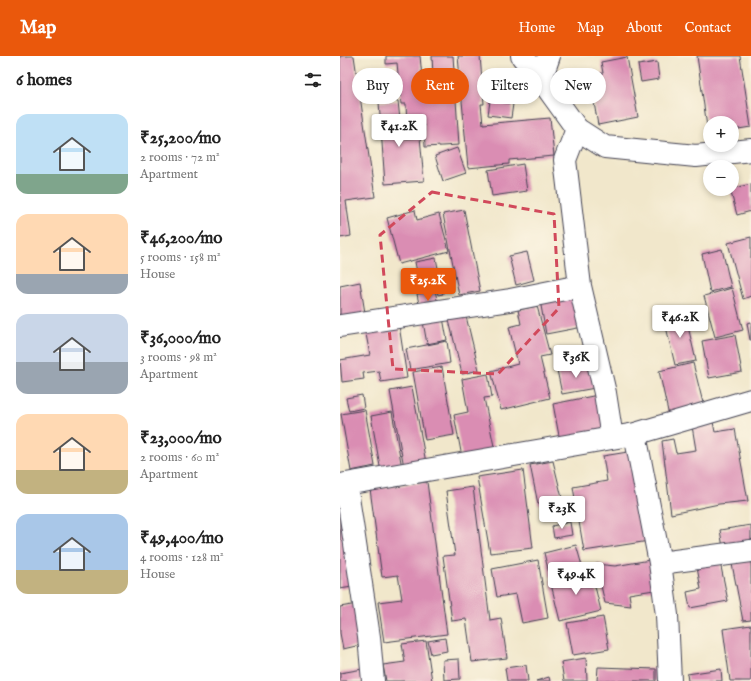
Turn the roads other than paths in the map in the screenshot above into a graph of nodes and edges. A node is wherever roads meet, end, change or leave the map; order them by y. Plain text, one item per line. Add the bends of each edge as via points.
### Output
1 (522, 56) edge
2 (549, 56) edge
3 (532, 68) edge
4 (542, 76) edge
5 (542, 80) edge
6 (576, 129) junction
7 (751, 150) edge
8 (580, 286) junction
9 (340, 326) edge
10 (751, 400) edge
11 (635, 434) junction
12 (612, 438) junction
13 (343, 485) edge
14 (751, 551) edge
15 (660, 563) junction
16 (373, 681) edge
17 (670, 681) edge

1 - 3 street
2 - 4 street
5 - 6 street
6 - 7 street via 605,147 696,156
6 - 8 street via 564,160
8 - 9 street via 502,302
8 - 12 street via 605,393
10 - 11 street
11 - 12 street
11 - 15 street
12 - 13 street
13 - 16 street via 369,636
14 - 15 street
15 - 17 street via 667,615

